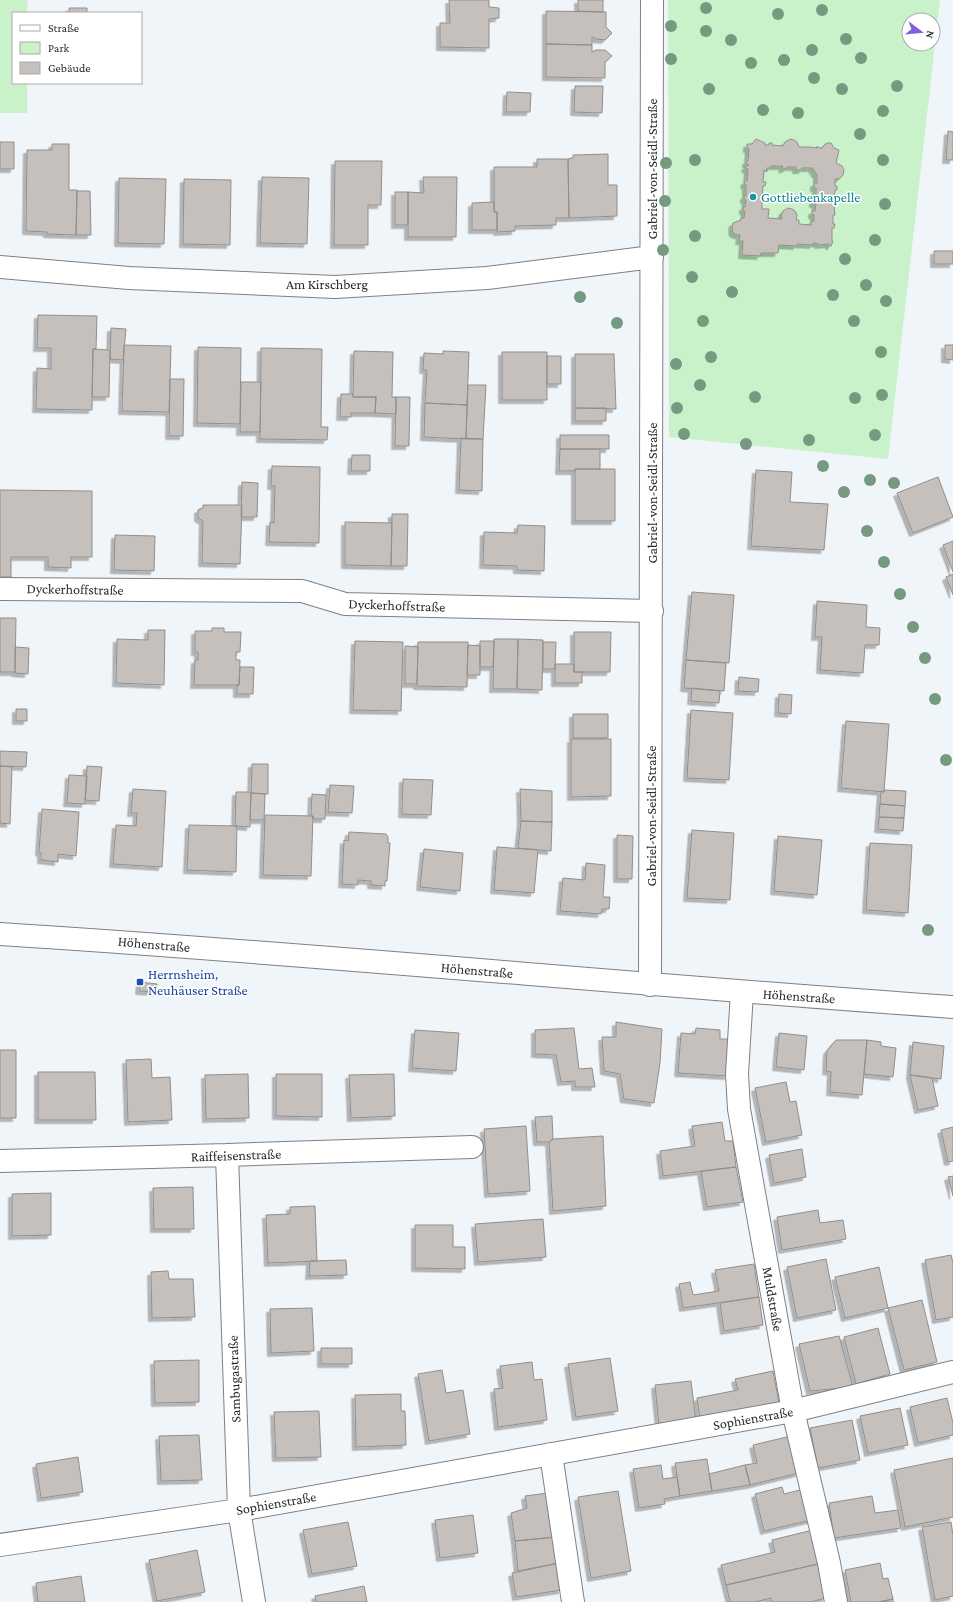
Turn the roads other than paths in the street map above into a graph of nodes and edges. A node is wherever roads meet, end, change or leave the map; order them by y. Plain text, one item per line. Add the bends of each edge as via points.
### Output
1 (652, 0) edge
2 (652, 257) junction
3 (0, 267) edge
4 (0, 588) edge
5 (652, 611) junction
6 (0, 934) edge
7 (650, 985) junction
8 (742, 992) junction
9 (953, 1007) edge
10 (472, 1147) dead end
11 (227, 1155) junction
12 (0, 1161) edge
13 (953, 1372) edge
14 (793, 1411) junction
15 (551, 1454) junction
16 (239, 1510) junction
17 (0, 1545) edge
18 (254, 1602) edge
19 (573, 1602) edge
20 (836, 1602) edge

1 - 2 street, Gabriel-von-Seidl-Straße
2 - 3 street, Am Kirschberg via 487,278 335,287 129,278
2 - 5 street, Gabriel-von-Seidl-Straße
4 - 5 street, Dyckerhoffstraße via 302,591 345,604
5 - 7 street, Gabriel-von-Seidl-Straße
6 - 7 street, Höhenstraße
7 - 8 street, Höhenstraße
8 - 9 street, Höhenstraße
8 - 14 street, Muldstraße via 737,1074 739,1109
10 - 11 street, Raiffeisenstraße
11 - 12 street, Raiffeisenstraße
11 - 16 street, Sambugastraße
13 - 14 street, Sophienstraße
14 - 15 street, Sophienstraße
14 - 20 street, Muldstraße
15 - 16 street, Sophienstraße
15 - 19 street
16 - 17 street, Sophienstraße
16 - 18 street, Sambugastraße

